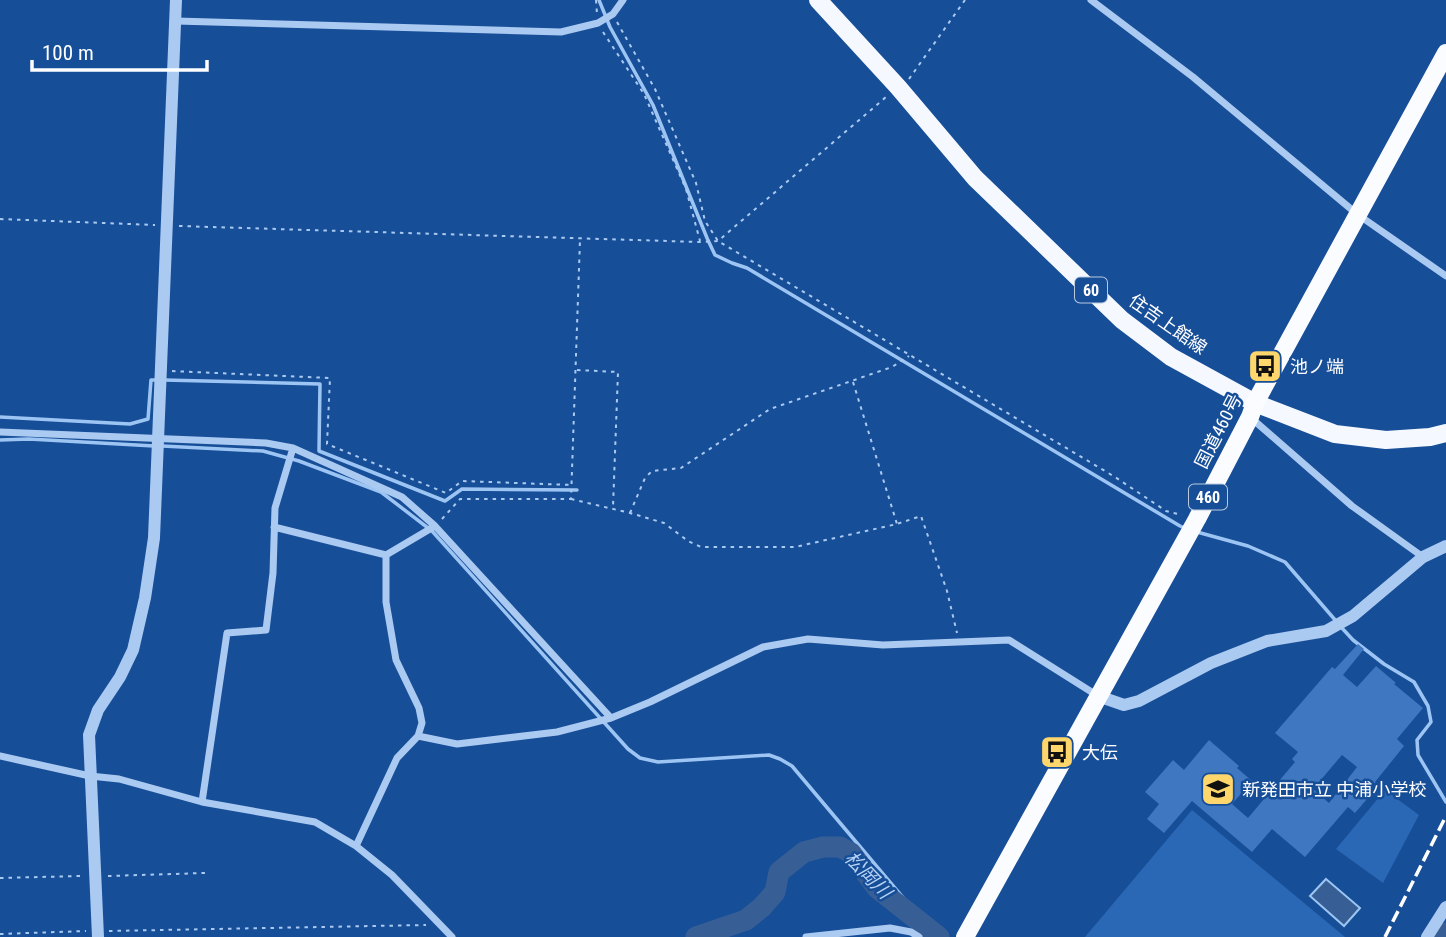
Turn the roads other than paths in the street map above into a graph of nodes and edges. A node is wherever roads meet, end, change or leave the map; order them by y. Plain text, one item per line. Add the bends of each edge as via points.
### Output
1 (176, 0) edge
2 (623, 0) edge
3 (818, 0) edge
4 (1091, 0) edge
5 (176, 21) junction
6 (1446, 53) edge
7 (1357, 215) junction
8 (1446, 276) edge
9 (1253, 410) junction
10 (0, 432) edge
11 (1446, 433) edge
12 (158, 439) junction
13 (293, 449) junction
14 (435, 526) junction
15 (274, 527) junction
16 (1446, 546) edge
17 (386, 555) junction
18 (1423, 557) junction
19 (1098, 696) junction
20 (611, 718) junction
21 (418, 736) junction
22 (0, 756) edge
23 (90, 776) junction
24 (202, 802) junction
25 (355, 846) junction
26 (1446, 907) edge
27 (98, 934) edge
28 (452, 937) edge
29 (806, 937) edge
30 (919, 937) edge
31 (965, 937) edge
32 (1427, 937) edge

1 - 5 street
2 - 5 street via 613,14 598,23 561,32
3 - 9 main road, 住吉上館線 / 60 via 975,178 1122,320
4 - 7 street via 1193,77
5 - 12 street
6 - 7 highway, 国道460号 / 460
7 - 8 street
7 - 9 highway, 国道460号 / 460
9 - 11 main road, 住吉上館線 / 60 via 1335,434 1386,440
9 - 18 street via 1352,506
9 - 19 highway, 国道460号 / 460
10 - 12 street
12 - 13 street via 266,443
12 - 23 street via 154,538 145,598 133,650 89,735
13 - 14 street via 402,497
13 - 15 street via 275,508
14 - 17 street
14 - 20 street
15 - 17 street
15 - 24 street via 266,630 227,633
16 - 18 street
17 - 21 street via 386,601 394,649 419,708 422,723
18 - 19 street via 1353,616 1326,631 1267,641 1211,663 1139,701 1124,705
19 - 20 street via 1009,640 883,645 808,639 764,647
19 - 31 highway, 国道460号 / 460
20 - 21 street via 557,732 457,744
21 - 25 street via 397,758
22 - 23 street
23 - 24 street via 119,779
23 - 27 street
24 - 25 street via 315,822
25 - 28 street via 391,874
26 - 32 street
29 - 30 street via 890,928

